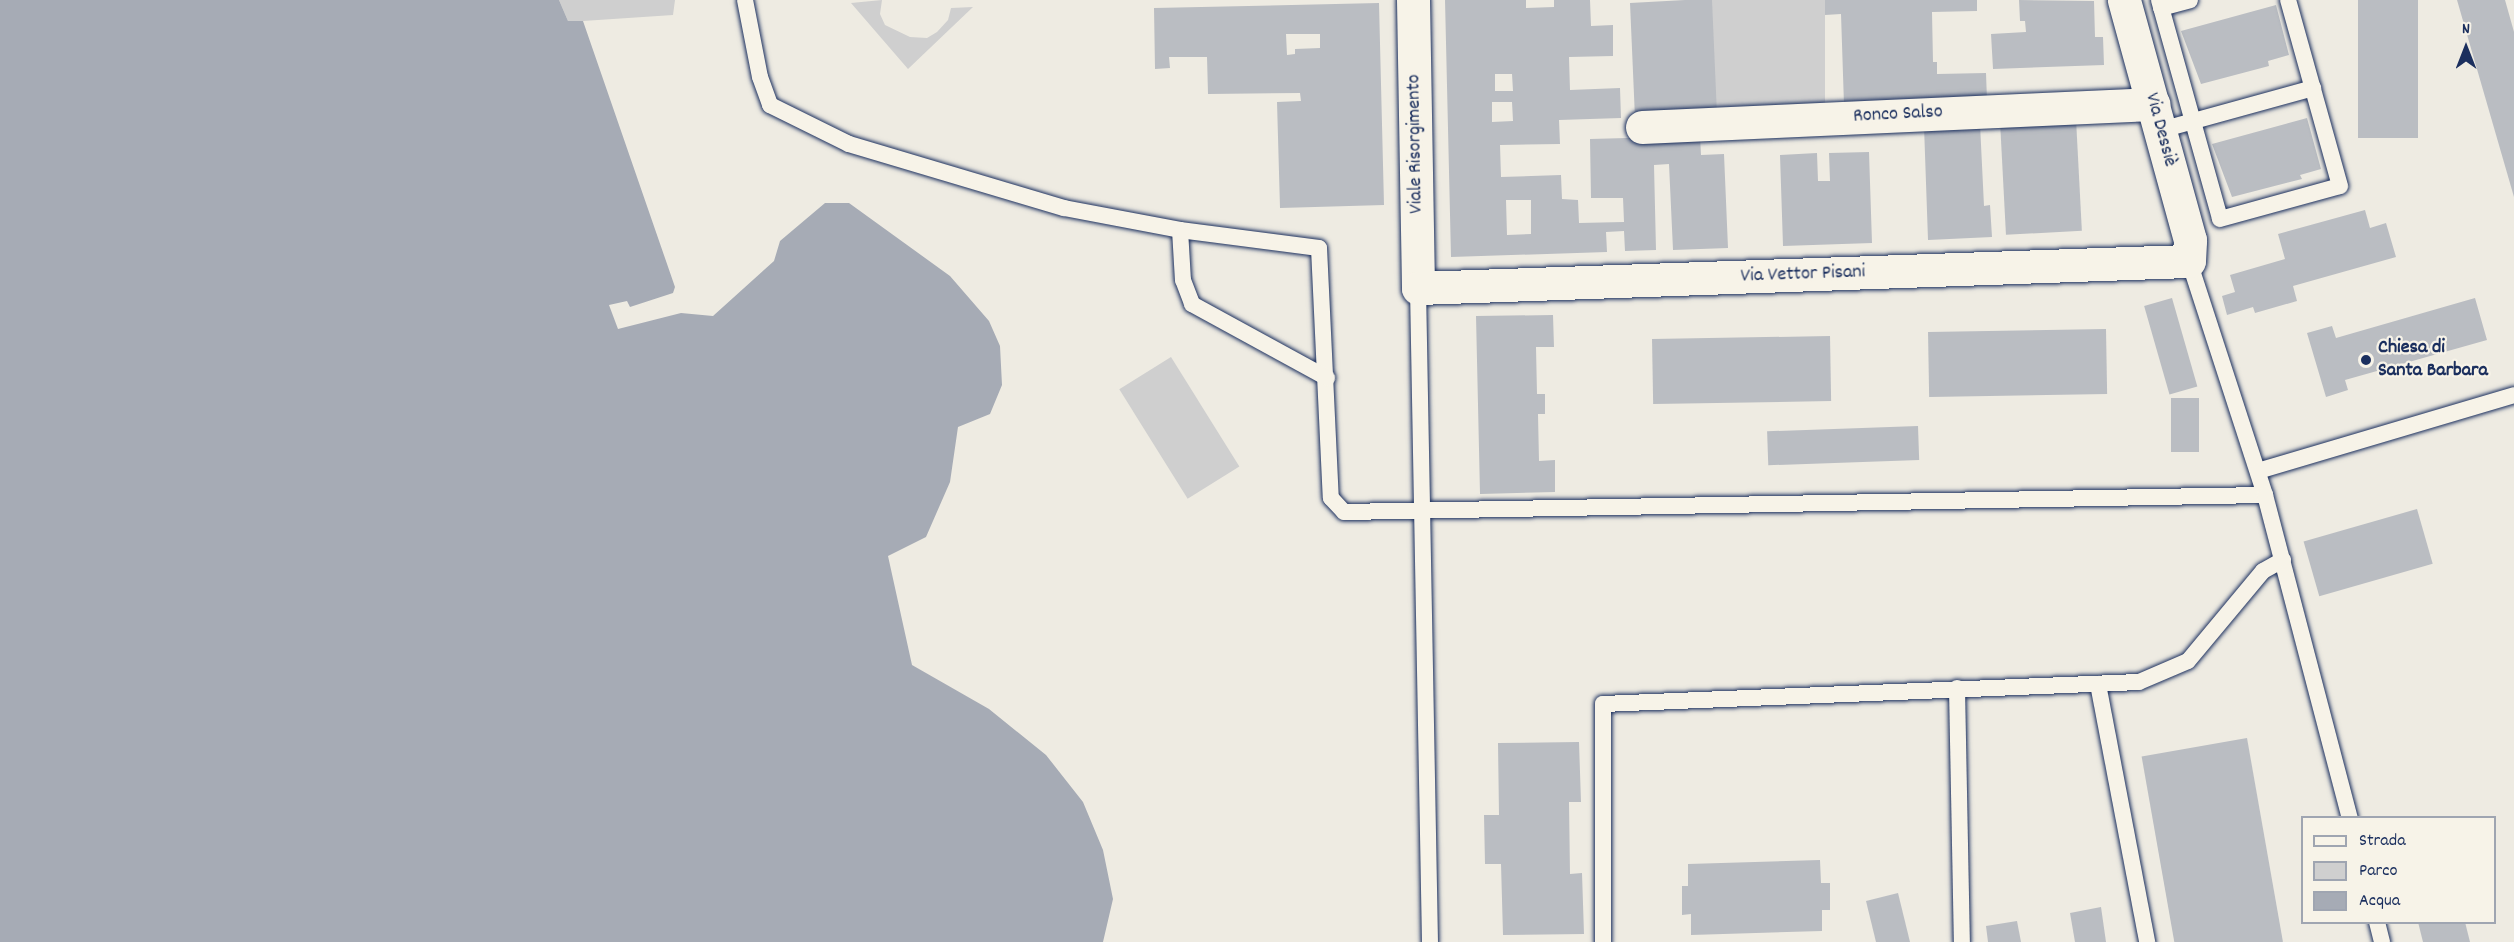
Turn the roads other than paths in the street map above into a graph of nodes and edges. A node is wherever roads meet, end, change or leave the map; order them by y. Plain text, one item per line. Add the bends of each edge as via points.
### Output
1 (746, 0) edge
2 (1413, 0) edge
3 (2124, 0) edge
4 (2190, 0) edge
5 (2288, 0) edge
6 (2160, 4) edge
7 (2313, 88) junction
8 (2157, 117) junction
9 (2192, 121) junction
10 (1642, 127) dead end
11 (1180, 230) junction
12 (2188, 261) junction
13 (1418, 288) junction
14 (1327, 378) junction
15 (2514, 395) edge
16 (2258, 471) junction
17 (2265, 495) junction
18 (1421, 511) junction
19 (2283, 560) junction
20 (2098, 684) junction
21 (1957, 688) junction
22 (2349, 816) edge
23 (2378, 924) edge
24 (1430, 942) edge
25 (1603, 942) edge
26 (1962, 942) edge
27 (2146, 942) edge
28 (2382, 942) edge

1 - 11 lane via 760,77 770,105 849,144 977,184 1064,208
2 - 13 street, Viale Risorgimento
3 - 8 street, Via Dessiè
4 - 6 lane
5 - 7 lane
6 - 9 lane
7 - 9 lane
7 - 9 lane via 2340,186 2220,219
8 - 9 lane
8 - 10 street, Ronco Salso
8 - 12 street, Via Dessiè via 2190,240
11 - 14 lane via 1183,280 1192,304
11 - 14 lane via 1319,248
12 - 13 street, Via Vettor Pisani
12 - 16 lane
13 - 18 lane
14 - 18 lane via 1331,498 1344,512
15 - 16 lane
16 - 17 lane
17 - 18 lane
17 - 19 lane
18 - 24 lane
19 - 20 lane via 2263,571 2188,661 2139,682
19 - 22 lane
20 - 21 lane
20 - 27 lane
21 - 25 lane via 1603,704
21 - 26 lane
23 - 28 lane

